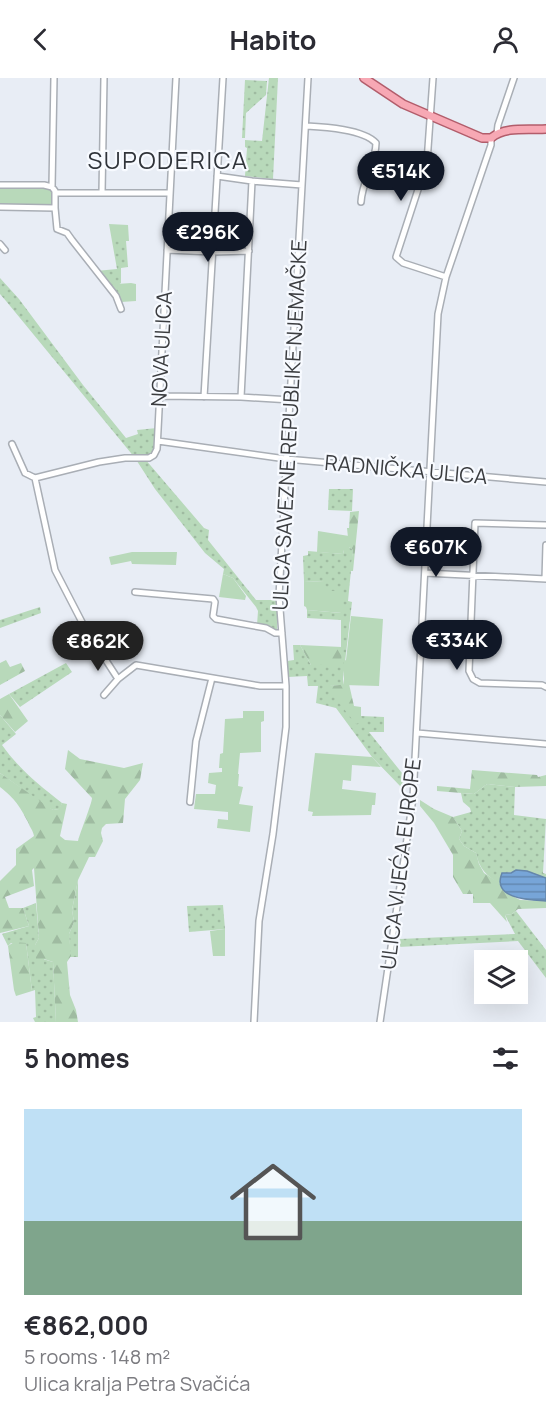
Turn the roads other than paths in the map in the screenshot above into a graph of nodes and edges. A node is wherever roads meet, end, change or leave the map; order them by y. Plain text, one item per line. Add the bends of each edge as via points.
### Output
1 (54, 78) edge
2 (104, 78) edge
3 (176, 78) edge
4 (223, 78) edge
5 (308, 78) edge
6 (364, 78) edge
7 (433, 78) edge
8 (514, 78) edge
9 (430, 117) junction
10 (306, 126) junction
11 (546, 129) edge
12 (494, 135) junction
13 (217, 176) junction
14 (252, 181) junction
15 (0, 185) edge
16 (302, 185) junction
17 (51, 187) junction
18 (56, 193) junction
19 (102, 193) junction
20 (170, 193) junction
21 (361, 202) dead end
22 (0, 207) edge
23 (55, 208) junction
24 (0, 244) edge
25 (5, 250) dead end
26 (167, 250) junction
27 (249, 251) junction
28 (213, 252) junction
29 (446, 277) junction
30 (121, 309) dead end
31 (160, 396) junction
32 (204, 397) junction
33 (241, 397) junction
34 (291, 400) junction
35 (158, 441) junction
36 (12, 444) dead end
37 (286, 459) junction
38 (430, 472) junction
39 (36, 480) junction
40 (546, 482) edge
41 (546, 525) edge
42 (546, 545) edge
43 (425, 573) junction
44 (473, 575) junction
45 (545, 579) edge
46 (135, 592) dead end
47 (282, 633) junction
48 (212, 678) junction
49 (118, 679) junction
50 (286, 686) junction
51 (546, 687) edge
52 (104, 695) dead end
53 (417, 733) junction
54 (546, 744) edge
55 (190, 802) dead end
56 (254, 1022) edge
57 (380, 1022) edge

1 - 17 street
2 - 19 street
3 - 20 street, NOVA ULICA
4 - 13 street
5 - 10 street, ULICA SAVEZNE REPUBLIKE NJEMAČKE
6 - 9 main road
7 - 9 street
8 - 12 street, ULICA VIJEĆA EUROPE
9 - 12 main road via 482,138
9 - 29 street via 427,162 396,256 403,263
10 - 16 street, ULICA SAVEZNE REPUBLIKE NJEMAČKE
10 - 21 street via 338,129 376,142
11 - 12 main road via 505,130
12 - 29 street, ULICA VIJEĆA EUROPE
13 - 14 street
13 - 28 street
14 - 16 street
14 - 27 street
15 - 17 street
16 - 34 street, ULICA SAVEZNE REPUBLIKE NJEMAČKE
17 - 18 street
18 - 19 street
18 - 23 street
19 - 20 street
20 - 26 street, NOVA ULICA
22 - 23 street
23 - 30 street via 57,229 67,233 116,296
24 - 25 street
26 - 28 street
26 - 31 street, NOVA ULICA
27 - 28 street
27 - 33 street
28 - 32 street
29 - 38 street, ULICA VIJEĆA EUROPE via 438,323
31 - 32 street
31 - 35 street, NOVA ULICA
32 - 33 street
33 - 34 street
34 - 37 street, ULICA SAVEZNE REPUBLIKE NJEMAČKE
35 - 37 street, RADNIČKA ULICA
35 - 39 street via 154,455 149,458 125,458
36 - 39 street via 27,475
37 - 38 street, RADNIČKA ULICA
37 - 47 street, ULICA SAVEZNE REPUBLIKE NJEMAČKE via 279,596
38 - 40 street, RADNIČKA ULICA
38 - 43 street, ULICA VIJEĆA EUROPE
39 - 49 street via 55,570 85,628
41 - 44 street via 476,523
42 - 45 street
43 - 44 street
43 - 53 street, ULICA VIJEĆA EUROPE
44 - 45 street
44 - 51 street via 470,675 480,683
46 - 47 street via 213,599 216,619
47 - 50 street, ULICA SAVEZNE REPUBLIKE NJEMAČKE
48 - 49 street via 136,665
48 - 50 street
48 - 55 street via 196,741
49 - 52 street
50 - 56 street, ULICA SAVEZNE REPUBLIKE NJEMAČKE via 284,747 259,921
53 - 54 street
53 - 57 street, ULICA VIJEĆA EUROPE via 412,815

